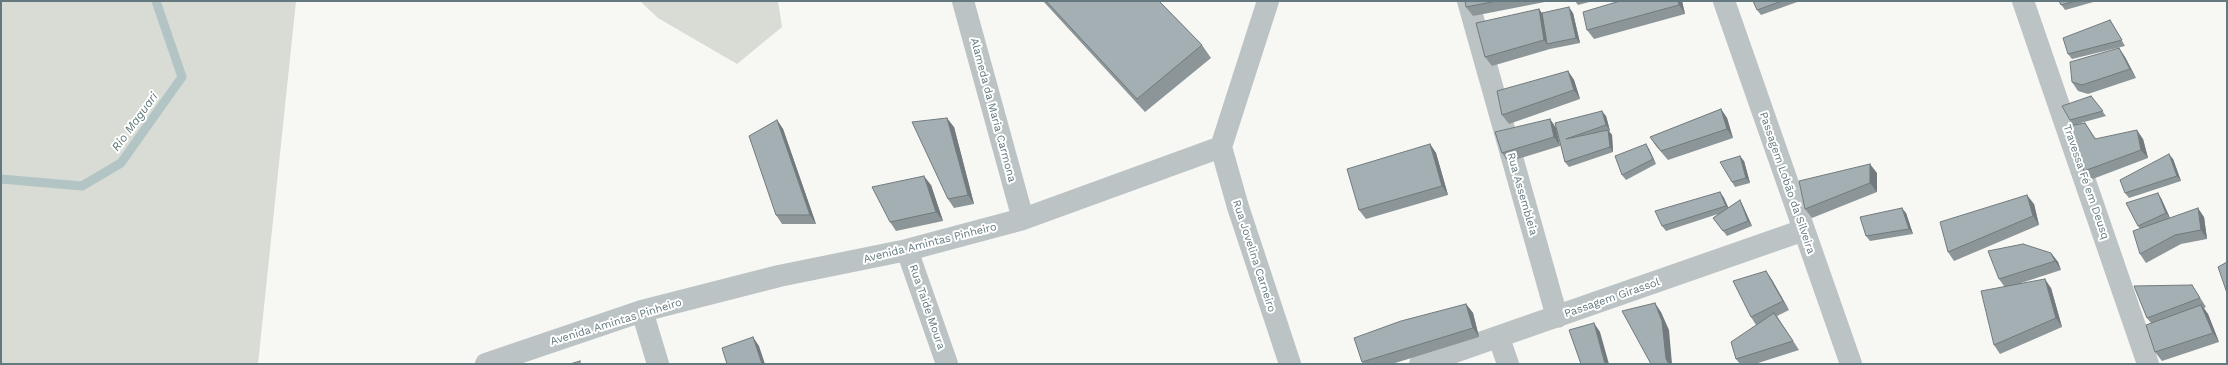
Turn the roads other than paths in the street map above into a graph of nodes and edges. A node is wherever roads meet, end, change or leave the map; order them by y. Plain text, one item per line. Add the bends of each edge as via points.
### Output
1 (963, 1) edge
2 (1268, 1) edge
3 (1468, 1) edge
4 (1724, 1) edge
5 (2023, 1) edge
6 (1221, 146) junction
7 (1023, 219) junction
8 (1804, 230) junction
9 (907, 250) junction
10 (642, 311) junction
11 (1557, 317) junction
12 (1499, 338) junction
13 (486, 364) edge
14 (658, 364) edge
15 (947, 364) edge
16 (1290, 364) edge
17 (1420, 364) edge
18 (1508, 364) edge
19 (1851, 364) edge
20 (2148, 364) edge

1 - 7 street, Alameda da Maria Carmona
2 - 6 street
3 - 11 street, Rua Assembleia
4 - 8 street, Passagem Lobão da Silveira
5 - 20 street, Travessa Fé em Deusq
6 - 7 street, Avenida Amintas Pinheiro
6 - 16 street, Rua Jovelina Carneiro via 1238,207
7 - 9 street, Avenida Amintas Pinheiro
8 - 11 street, Passagem Girassol
8 - 19 street, Passagem Lobão da Silveira
9 - 10 street, Avenida Amintas Pinheiro via 779,276
9 - 15 street, Rua Taide Moura
10 - 13 street, Avenida Amintas Pinheiro
10 - 14 street
11 - 12 street, Passagem Girassol
12 - 17 street, Passagem Girassol
12 - 18 street

